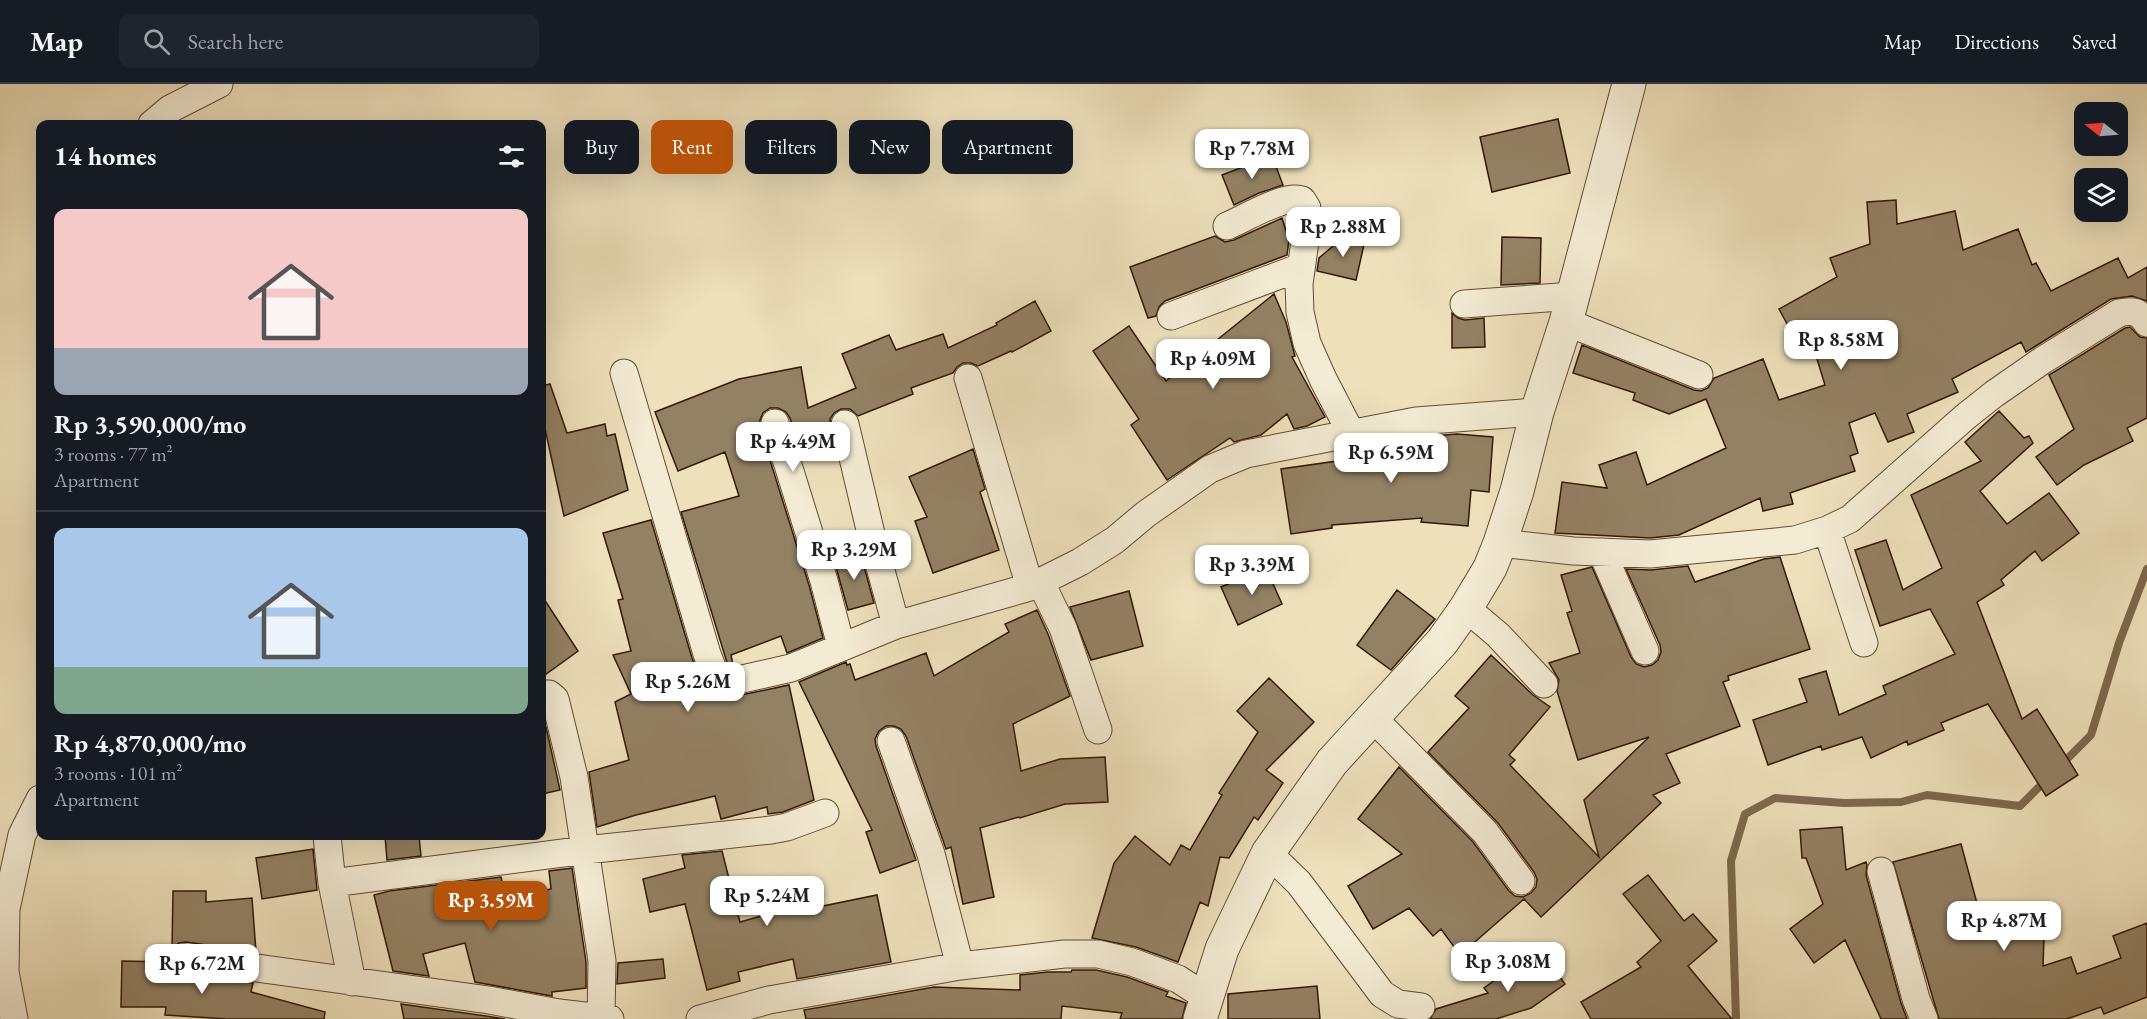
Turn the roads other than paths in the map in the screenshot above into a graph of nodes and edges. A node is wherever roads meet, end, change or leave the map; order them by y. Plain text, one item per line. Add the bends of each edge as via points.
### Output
1 (219, 84) edge
2 (1625, 96) edge
3 (157, 120) edge
4 (1227, 226) dead end
5 (1301, 267) junction
6 (1464, 304) dead end
7 (1570, 309) junction
8 (1171, 316) dead end
9 (2147, 323) edge
10 (624, 373) dead end
11 (1699, 375) dead end
12 (968, 378) dead end
13 (1537, 412) junction
14 (775, 423) dead end
15 (845, 424) dead end
16 (1351, 433) junction
17 (1827, 530) junction
18 (1500, 543) junction
19 (1602, 552) junction
20 (1035, 585) junction
21 (1466, 608) junction
22 (896, 625) junction
23 (1864, 643) dead end
24 (841, 646) junction
25 (1645, 651) dead end
26 (1544, 684) dead end
27 (546, 694) edge
28 (1373, 718) junction
29 (1098, 730) dead end
30 (891, 741) dead end
31 (36, 807) edge
32 (825, 813) dead end
33 (327, 840) edge
34 (586, 850) junction
35 (1268, 853) junction
36 (1881, 871) dead end
37 (1521, 881) dead end
38 (332, 883) junction
39 (184, 958) dead end
40 (960, 966) junction
41 (352, 982) junction
42 (1421, 1007) dead end
43 (1203, 1008) edge
44 (605, 1018) edge
45 (14, 1019) edge
46 (700, 1019) edge
47 (1924, 1019) edge

1 - 3 street
2 - 7 street
4 - 5 street via 1284,200 1302,200 1307,208
5 - 8 street
5 - 16 street via 1300,312 1307,343
6 - 7 street
7 - 11 street
7 - 13 street
9 - 17 street via 2132,310 2119,313 2043,360 1965,417 1850,519
10 - 24 street via 717,680 729,682 790,668
12 - 20 street
13 - 16 street via 1416,421
13 - 18 street
14 - 24 street
15 - 22 street
16 - 20 street via 1246,454 1210,469 1115,540
17 - 19 street via 1795,540 1755,545 1650,554
17 - 23 street
18 - 19 street
18 - 21 street
19 - 25 street
20 - 22 street
20 - 29 street via 1062,628
21 - 26 street
21 - 28 street via 1442,642
22 - 24 street
27 - 34 street via 555,699 558,710
28 - 35 street via 1332,762
28 - 37 street via 1485,832
30 - 40 street via 931,854
31 - 45 street via 22,835 6,909 5,972
32 - 34 street via 787,827
33 - 38 street
34 - 38 street
34 - 44 street via 602,960
35 - 42 street via 1299,883 1382,994 1398,1004
35 - 43 street via 1222,950
36 - 47 street
38 - 41 street
39 - 41 street
40 - 43 street via 1098,954 1156,969 1178,980
40 - 46 street via 769,1000
41 - 44 street

